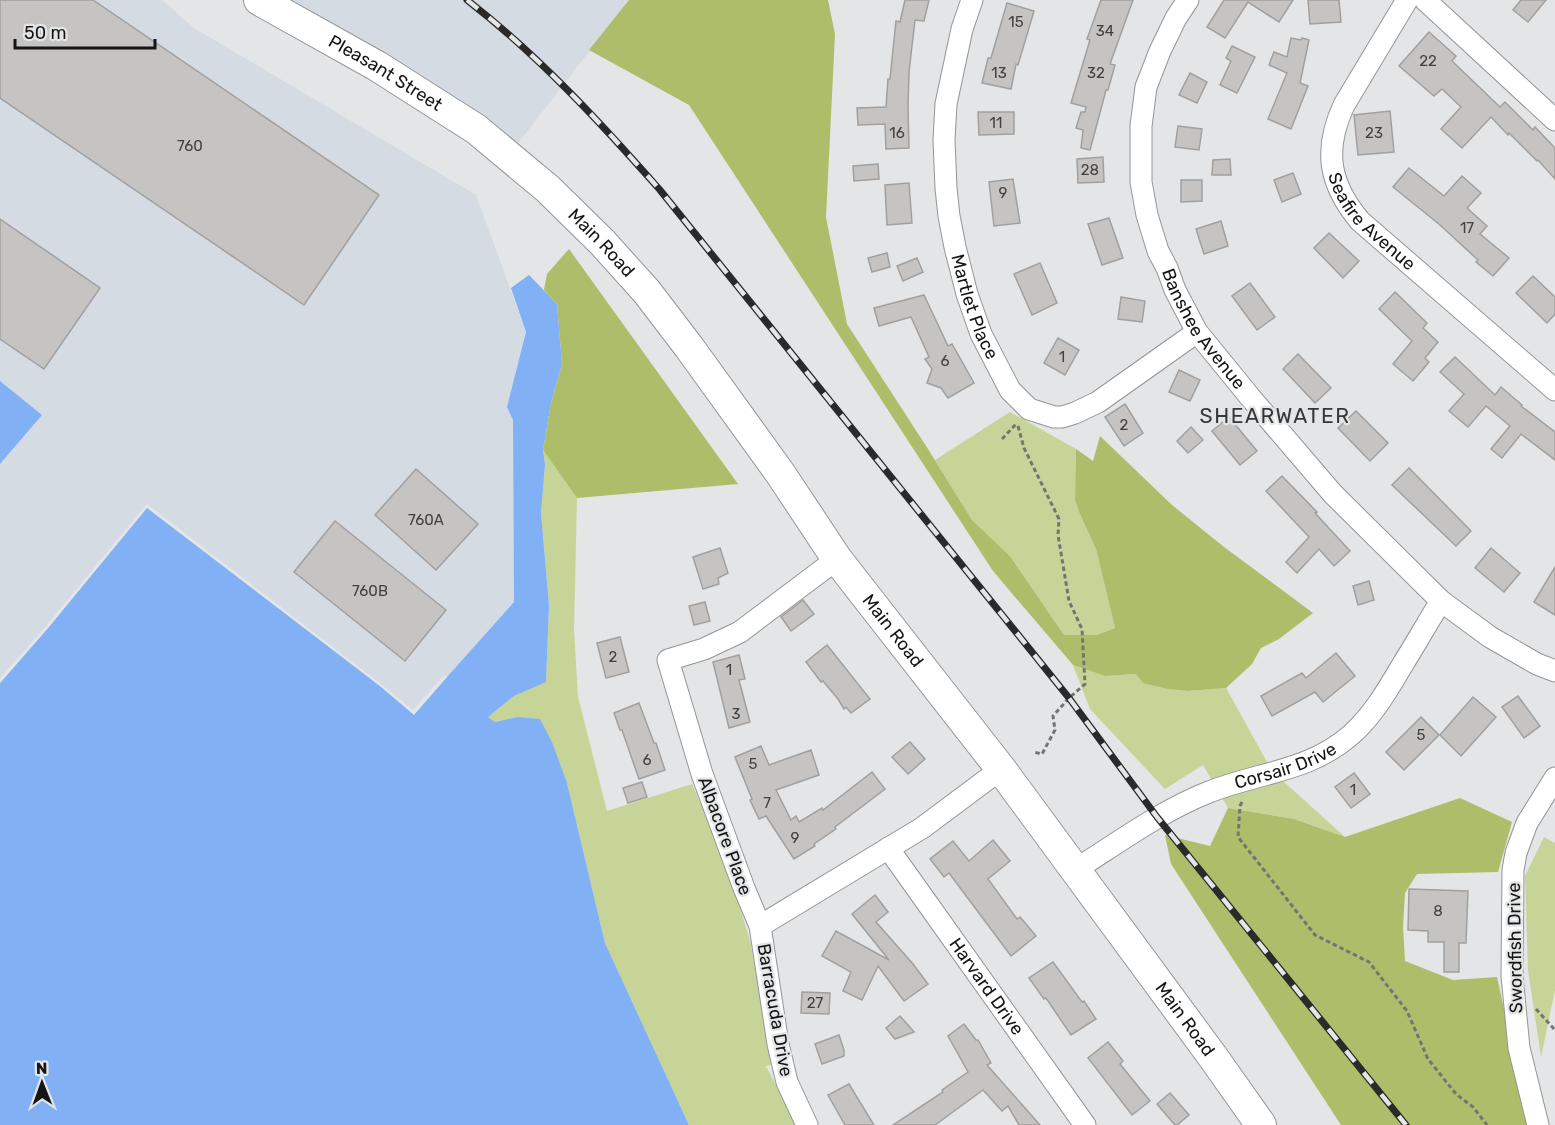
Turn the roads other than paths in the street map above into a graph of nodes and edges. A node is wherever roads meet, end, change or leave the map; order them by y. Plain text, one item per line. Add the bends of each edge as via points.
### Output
1 (259, 0) edge
2 (972, 0) edge
3 (1188, 0) edge
4 (1425, 0) edge
5 (1404, 1) edge
6 (1555, 120) edge
7 (506, 153) joint
8 (1197, 332) junction
9 (1555, 390) edge
10 (837, 559) junction
11 (1441, 601) junction
12 (1555, 671) edge
13 (1001, 769) junction
14 (1555, 778) edge
15 (888, 848) junction
16 (1075, 870) junction
17 (760, 926) junction
18 (807, 1125) edge
19 (1085, 1125) edge
20 (1261, 1125) edge
21 (1538, 1125) edge

1 - 7 main road, Pleasant Street via 377,66 476,129
2 - 8 street, Martlet Place via 946,104 946,188 967,294 981,334 1010,390 1029,409 1054,417 1076,413 1098,402
3 - 8 street, Banshee Avenue via 1160,51 1146,87 1141,182 1158,251
4 - 6 street
5 - 9 street, Seafire Avenue via 1337,119 1331,153 1340,193 1360,221
7 - 10 main road, Main Road via 603,242 647,292 780,472
8 - 11 street, Banshee Avenue via 1333,494
10 - 13 main road, Main Road
10 - 17 street, Albacore Place via 740,632 668,660 702,774
11 - 12 street, Banshee Avenue via 1490,637
11 - 16 street, Corsair Drive via 1383,698 1351,735 1298,766 1210,792 1157,817
13 - 15 street via 922,828
13 - 16 main road, Main Road
14 - 21 street, Swordfish Drive via 1527,823 1513,870 1512,976 1519,1048
15 - 17 street
15 - 19 street, Harvard Drive
16 - 20 main road, Main Road
17 - 18 street, Barracuda Drive via 778,1044 787,1082

